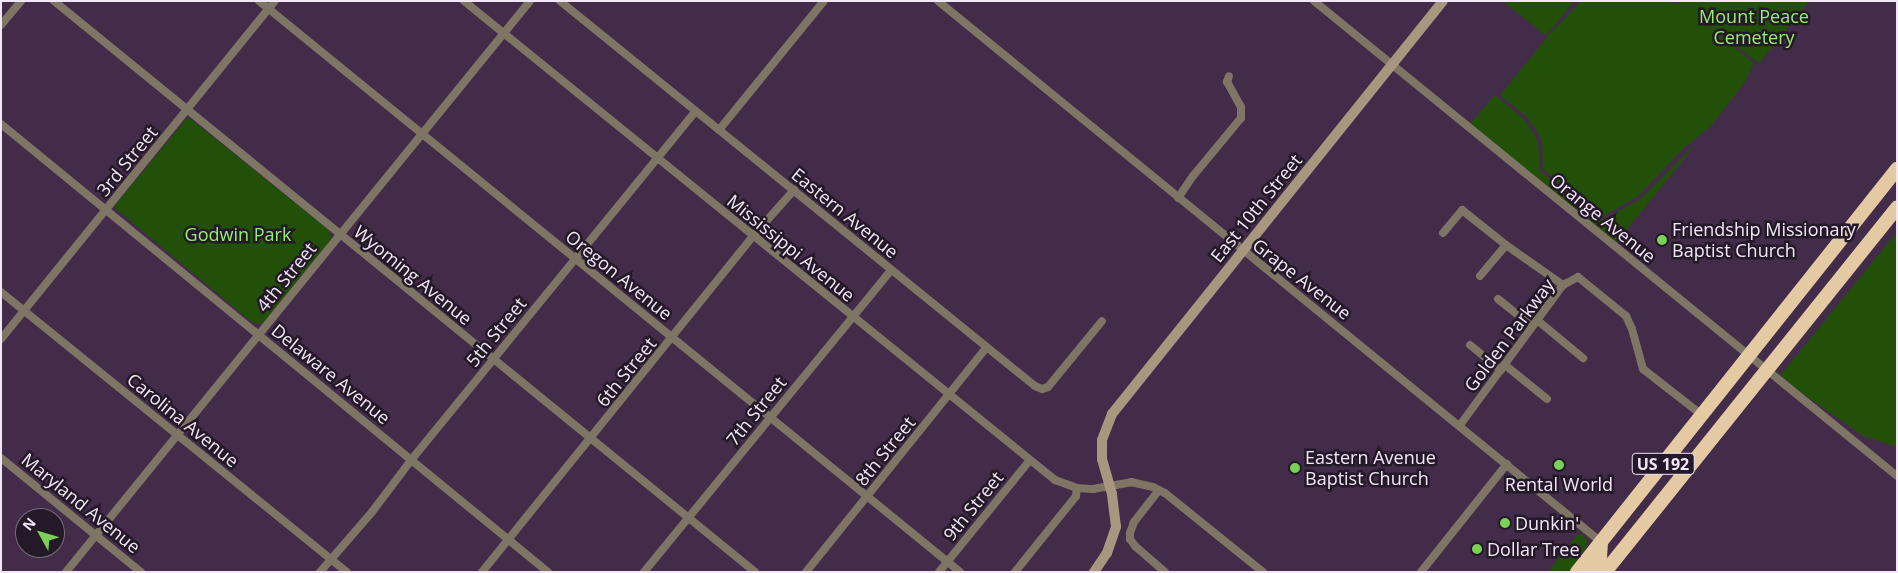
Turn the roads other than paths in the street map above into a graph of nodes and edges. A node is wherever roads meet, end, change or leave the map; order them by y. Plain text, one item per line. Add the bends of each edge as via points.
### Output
1 (21, 1) edge
2 (54, 1) edge
3 (259, 1) edge
4 (275, 1) edge
5 (464, 1) edge
6 (530, 1) edge
7 (560, 1) edge
8 (824, 1) edge
9 (938, 1) edge
10 (1314, 1) edge
11 (1443, 1) edge
12 (269, 9) junction
13 (1, 25) edge
14 (504, 34) junction
15 (1392, 65) junction
16 (1228, 76) dead end
17 (187, 110) junction
18 (695, 112) junction
19 (1, 124) edge
20 (720, 130) junction
21 (422, 134) junction
22 (657, 159) junction
23 (1897, 170) edge
24 (794, 190) junction
25 (1178, 198) junction
26 (1897, 207) edge
27 (106, 210) junction
28 (1443, 233) dead end
29 (340, 235) junction
30 (753, 236) junction
31 (1506, 245) junction
32 (1242, 251) junction
33 (574, 258) junction
34 (891, 270) junction
35 (1480, 276) dead end
36 (1563, 285) junction
37 (1, 292) edge
38 (1498, 299) dead end
39 (24, 310) junction
40 (852, 317) junction
41 (1102, 321) dead end
42 (1535, 323) junction
43 (258, 334) junction
44 (1, 338) edge
45 (673, 338) junction
46 (1470, 345) dead end
47 (986, 348) junction
48 (1749, 356) junction
49 (1583, 358) dead end
50 (494, 359) junction
51 (1503, 368) junction
52 (1767, 371) junction
53 (948, 394) junction
54 (1547, 399) dead end
55 (1702, 415) junction
56 (770, 417) junction
57 (1460, 425) junction
58 (177, 434) junction
59 (591, 439) junction
60 (1, 458) edge
61 (412, 459) junction
62 (1030, 460) junction
63 (1507, 464) junction
64 (1897, 476) edge
65 (1110, 486) junction
66 (1077, 488) junction
67 (1159, 490) junction
68 (868, 496) junction
69 (688, 518) junction
70 (96, 535) junction
71 (508, 539) junction
72 (1601, 542) junction
73 (331, 559) junction
74 (948, 561) junction
75 (1259, 571) edge
76 (66, 572) edge
77 (141, 572) edge
78 (320, 572) edge
79 (347, 572) edge
80 (482, 572) edge
81 (548, 572) edge
82 (644, 572) edge
83 (755, 572) edge
84 (806, 572) edge
85 (939, 572) edge
86 (960, 572) edge
87 (1015, 572) edge
88 (1094, 572) edge
89 (1165, 572) edge
90 (1421, 572) edge
91 (1577, 572) edge
92 (1593, 572) edge
93 (1605, 572) edge

1 - 13 street
2 - 17 street, Wyoming Avenue
3 - 12 street, Oregon Avenue
4 - 12 street, 3rd Street
5 - 14 street, Mississippi Avenue
6 - 14 street, 4th Street
7 - 18 street, Eastern Avenue
8 - 20 street
9 - 25 street, Grape Avenue
10 - 15 street, Orange Avenue
11 - 15 street, East 10th Street
12 - 17 street, 3rd Street
12 - 21 street, Oregon Avenue
14 - 21 street, 4th Street
14 - 22 street, Mississippi Avenue
15 - 32 street, East 10th Street
15 - 48 street, Orange Avenue
16 - 25 street via 1227,82 1241,108 1241,118 1192,176
17 - 27 street, 3rd Street
17 - 29 street, Wyoming Avenue
18 - 20 street, Eastern Avenue
18 - 22 street, 5th Street
19 - 27 street, Delaware Avenue
20 - 24 street, Eastern Avenue
21 - 29 street, 4th Street
21 - 33 street, Oregon Avenue
22 - 30 street, Mississippi Avenue
22 - 33 street, 5th Street
23 - 48 highway, US 192
24 - 30 street, 6th Street
24 - 34 street, Eastern Avenue
25 - 32 street, Grape Avenue
26 - 52 highway, US 192
27 - 39 street, 3rd Street
27 - 43 street, Delaware Avenue
28 - 31 street via 1462,210
29 - 43 street, 4th Street
29 - 50 street, Wyoming Avenue
30 - 40 street, Mississippi Avenue
30 - 45 street, 6th Street
31 - 35 street
31 - 36 street
32 - 57 street, Grape Avenue
32 - 65 street, East 10th Street via 1112,414 1102,440 1102,459
33 - 45 street, Oregon Avenue
33 - 50 street, 5th Street
34 - 40 street, 7th Street
34 - 47 street, Eastern Avenue
36 - 42 street, Golden Parkway
36 - 55 street, Golden Parkway via 1578,277 1626,316 1643,369
37 - 39 street, Carolina Avenue
38 - 42 street
39 - 44 street, 3rd Street
39 - 58 street, Carolina Avenue
40 - 53 street, Mississippi Avenue
40 - 56 street, 7th Street
41 - 47 street, Eastern Avenue via 1048,387 1042,389
42 - 49 street
42 - 51 street, Golden Parkway
43 - 58 street, 4th Street
43 - 61 street, Delaware Avenue
45 - 56 street, Oregon Avenue
45 - 59 street, 6th Street
46 - 51 street
47 - 53 street, 8th Street
48 - 52 street, Orange Avenue
48 - 55 highway, US 192
50 - 59 street, Wyoming Avenue
50 - 61 street, 5th Street
51 - 54 street
51 - 57 street, Golden Parkway
52 - 64 street, Orange Avenue
52 - 93 highway, US 192
53 - 62 street, Mississippi Avenue
53 - 68 street, 8th Street
55 - 72 highway, US 192
56 - 68 street, Oregon Avenue
56 - 69 street, 7th Street
57 - 63 street, Grape Avenue
58 - 70 street, 4th Street
58 - 73 street, Carolina Avenue
59 - 69 street, Wyoming Avenue
59 - 71 street, 6th Street
60 - 70 street, Maryland Avenue
61 - 71 street, Delaware Avenue
61 - 73 street, 5th Street
62 - 66 street, Mississippi Avenue via 1056,480
62 - 74 street, 9th Street
63 - 72 street, Grape Avenue
63 - 90 street
65 - 66 street, Mississippi Avenue
65 - 67 street via 1131,482
65 - 88 street via 1116,527 1107,553
66 - 87 street via 1076,496
67 - 75 street
67 - 89 street via 1134,522 1130,539 1138,550
68 - 74 street, Oregon Avenue
68 - 84 street, 8th Street
69 - 82 street, 7th Street
69 - 83 street, Wyoming Avenue
70 - 76 street, 4th Street
70 - 77 street, Maryland Avenue
71 - 80 street, 6th Street
71 - 81 street, Delaware Avenue
72 - 91 highway, US 192
72 - 92 highway via 1600,557
73 - 78 street, 5th Street
73 - 79 street, Carolina Avenue
74 - 85 street, 9th Street
74 - 86 street, Oregon Avenue

